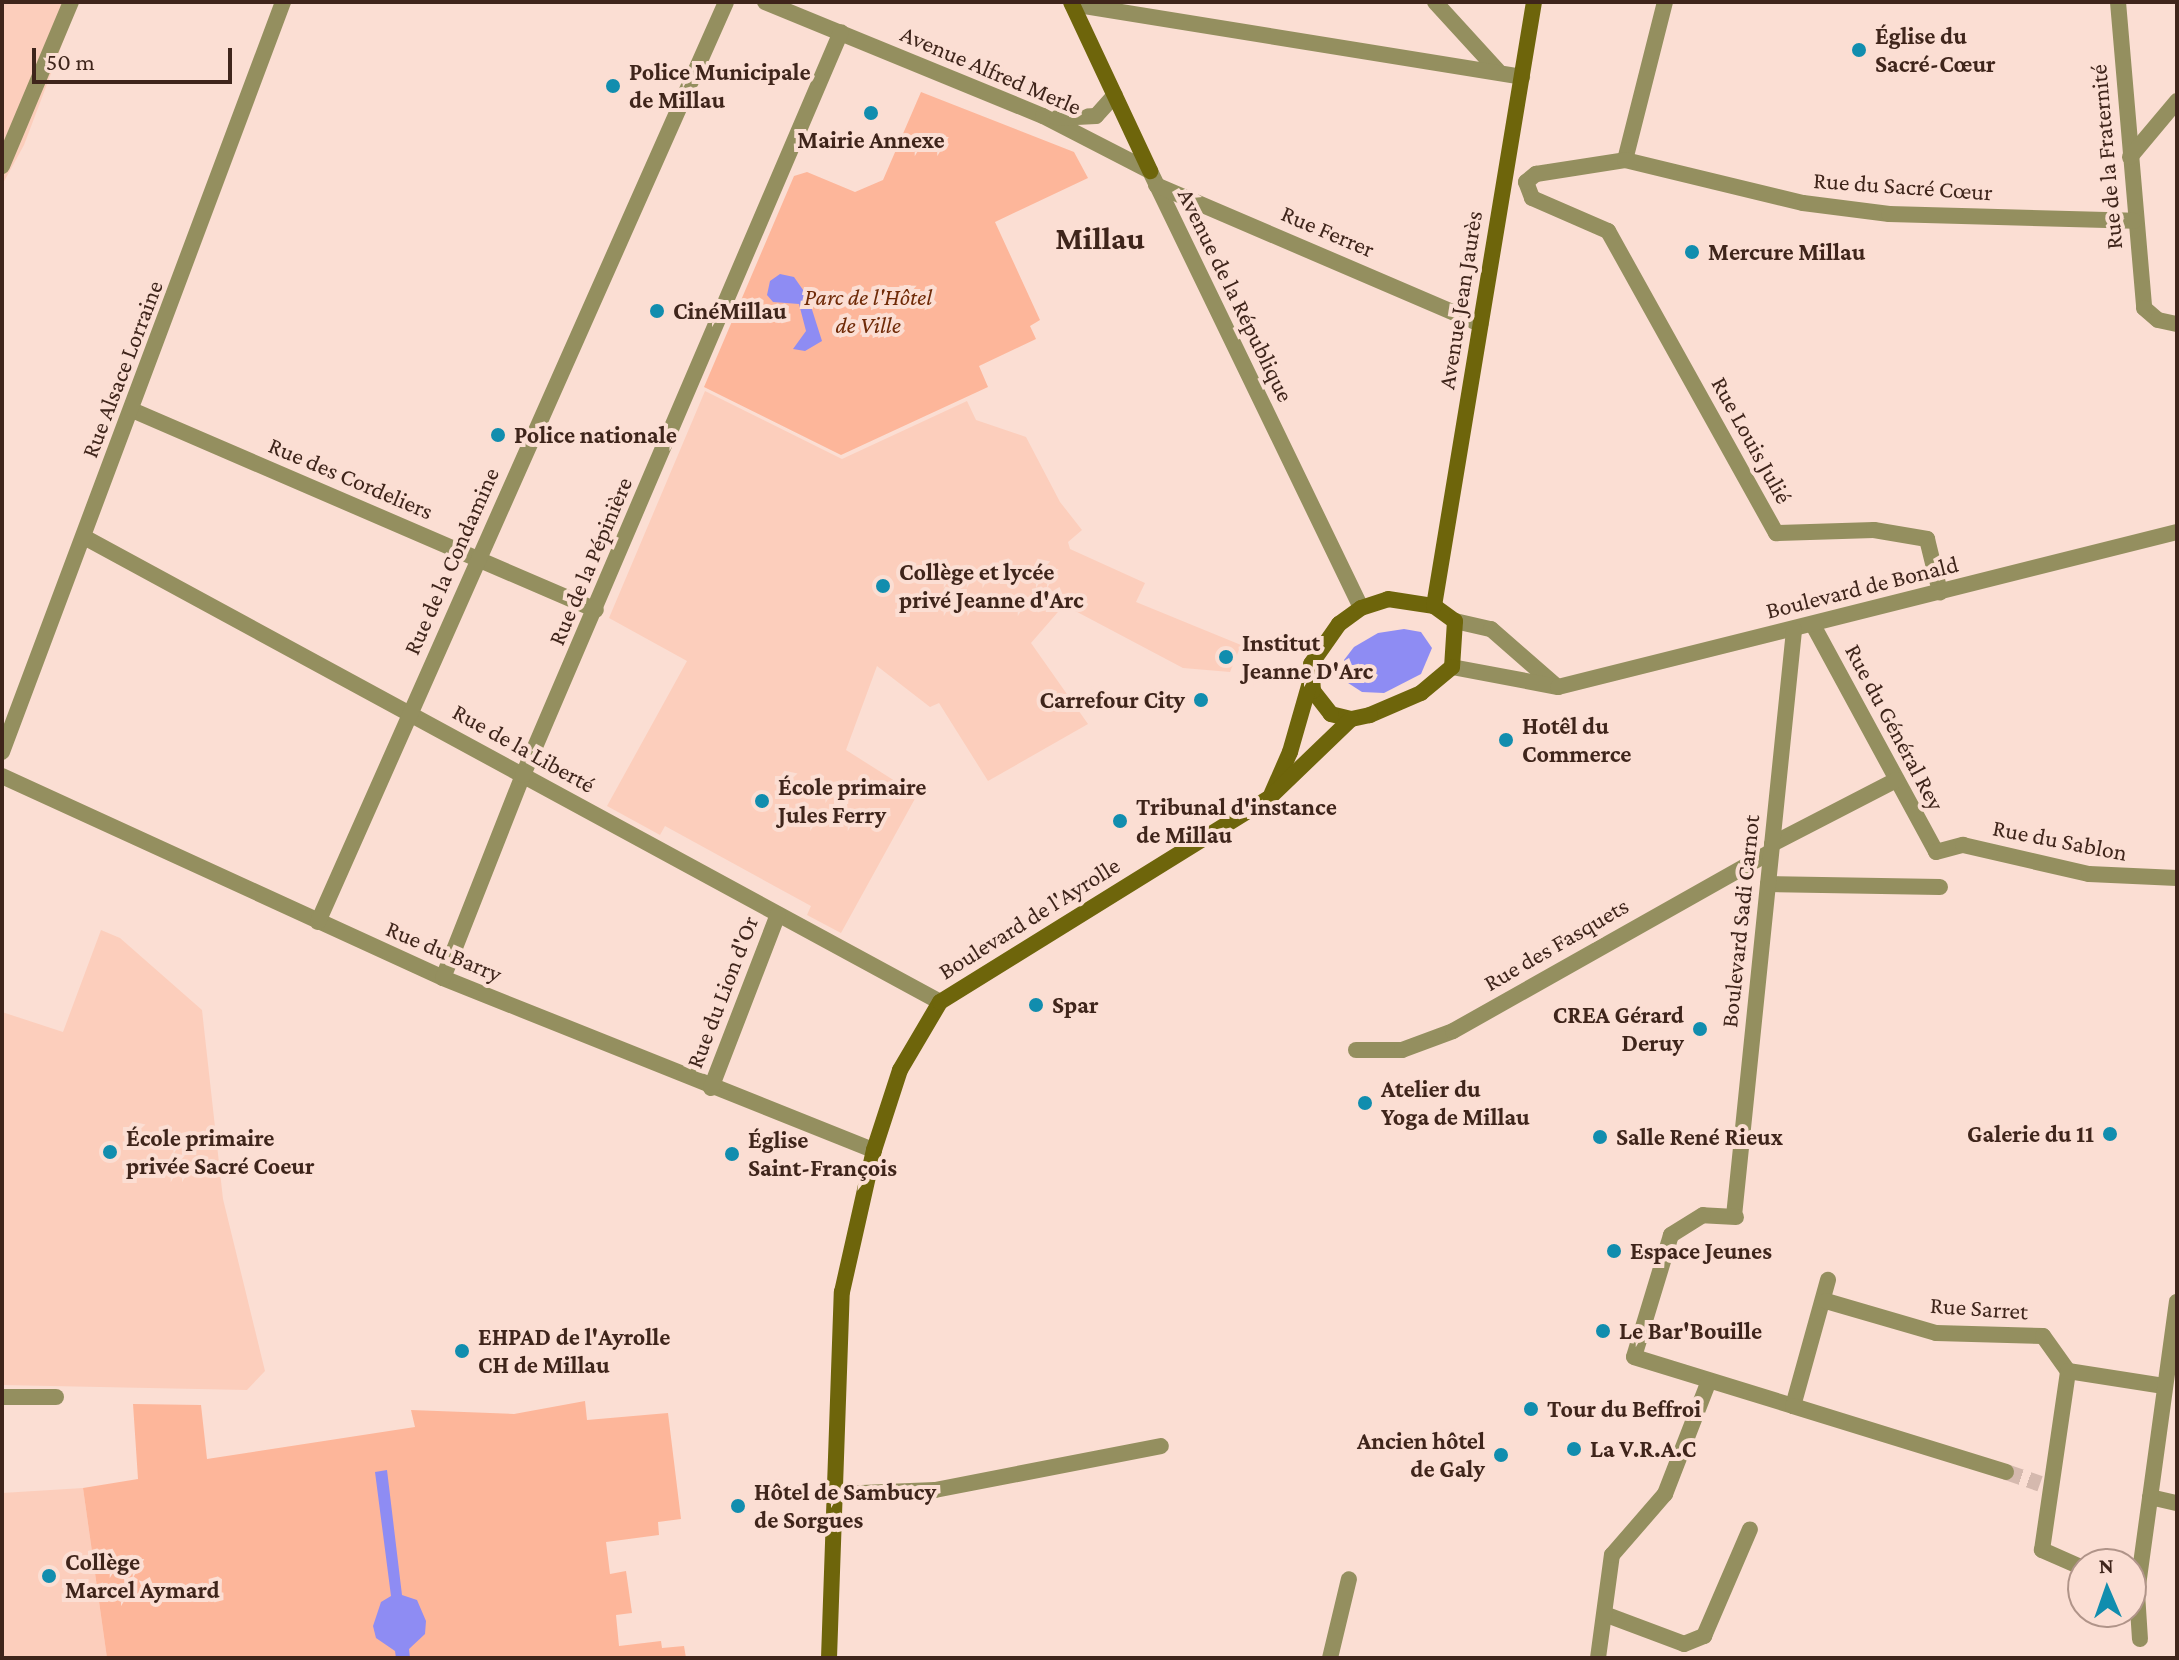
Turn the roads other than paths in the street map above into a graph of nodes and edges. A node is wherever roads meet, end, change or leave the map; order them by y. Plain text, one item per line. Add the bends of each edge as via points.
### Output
1 (71, 2) edge
2 (283, 2) edge
3 (726, 2) edge
4 (765, 2) edge
5 (1435, 2) edge
6 (1534, 2) edge
7 (1665, 2) edge
8 (2118, 2) edge
9 (1072, 3) edge
10 (841, 32) junction
11 (1498, 71) junction
12 (1522, 77) junction
13 (1115, 95) junction
14 (2177, 101) edge
15 (1043, 116) junction
16 (2130, 157) junction
17 (1625, 160) junction
18 (2, 166) edge
19 (1504, 177) junction
20 (1153, 178) junction
21 (1526, 182) junction
22 (2134, 221) junction
23 (1480, 324) junction
24 (2177, 324) edge
25 (132, 410) junction
26 (2177, 532) edge
27 (84, 537) junction
28 (478, 560) junction
29 (1940, 592) junction
30 (1434, 606) junction
31 (1361, 608) junction
32 (596, 610) junction
33 (1455, 621) junction
34 (1813, 625) junction
35 (1794, 630) junction
36 (1452, 667) junction
37 (1311, 678) junction
38 (1558, 687) junction
39 (408, 713) junction
40 (1351, 719) junction
41 (2, 752) edge
42 (523, 775) junction
43 (2, 776) edge
44 (1896, 780) junction
45 (1269, 798) junction
46 (1772, 848) junction
47 (1936, 852) joint
48 (2177, 878) edge
49 (1768, 884) junction
50 (1940, 887) dead end
51 (778, 914) junction
52 (318, 922) junction
53 (443, 978) junction
54 (940, 1002) junction
55 (1356, 1050) dead end
56 (711, 1088) junction
57 (874, 1150) junction
58 (1828, 1280) dead end
59 (1826, 1301) junction
60 (2177, 1302) edge
61 (2068, 1371) junction
62 (1708, 1383) junction
63 (2164, 1386) junction
64 (2, 1397) edge
65 (56, 1397) dead end
66 (1799, 1408) junction
67 (1161, 1446) dead end
68 (2006, 1472) tunnel mouth
69 (837, 1494) junction
70 (2150, 1497) junction
71 (2177, 1503) edge
72 (1750, 1529) dead end
73 (2141, 1548) edge
74 (2067, 1561) edge
75 (1349, 1579) dead end
76 (1607, 1615) junction
77 (2139, 1628) edge
78 (2140, 1639) dead end
79 (829, 1658) edge
80 (1330, 1658) edge
81 (1598, 1658) edge

1 - 18 street
2 - 25 street, Rue Alsace Lorraine
3 - 28 street, Rue de la Condamine
4 - 10 street, Avenue Alfred Merle
5 - 11 street
6 - 12 main road, Avenue Jean Jaurès
7 - 17 street
8 - 16 street, Rue de la Fraternité
9 - 11 street
9 - 13 main road, Avenue de la République
10 - 15 street, Avenue Alfred Merle
10 - 32 street, Rue de la Pépinière
11 - 12 street
12 - 19 main road, Avenue Jean Jaurès
13 - 15 street via 1096,116
13 - 20 main road, Avenue de la République
14 - 16 street
15 - 20 street, Avenue Alfred Merle
16 - 22 street, Rue de la Fraternité
17 - 21 street via 1536,174
17 - 22 street, Rue du Sacré Cœur via 1803,203 1889,214
19 - 21 street
19 - 23 main road, Avenue Jean Jaurès
20 - 23 street, Rue Ferrer
20 - 31 street, Avenue de la République
21 - 29 street, Rue Louis Julié via 1532,198 1608,231 1776,533 1874,530 1927,539
22 - 24 street, Rue de la Fraternité via 2144,308 2158,320
23 - 30 main road, Avenue Jean Jaurès
25 - 27 street, Rue Alsace Lorraine
25 - 28 street, Rue des Cordeliers
26 - 29 street, Boulevard de Bonald
27 - 39 street, Rue de la Liberté
27 - 41 street, Rue Alsace Lorraine
28 - 32 street, Rue des Cordeliers
28 - 39 street, Rue de la Condamine
29 - 34 street, Boulevard de Bonald
30 - 31 main road via 1388,599
30 - 33 main road
31 - 37 main road via 1323,642 1311,664
32 - 42 street, Rue de la Pépinière
33 - 36 main road
33 - 38 street via 1491,629
34 - 35 street, Boulevard de Bonald
34 - 44 street, Rue du Général Rey
35 - 38 street, Boulevard de Bonald
35 - 46 street, Boulevard Sadi Carnot
36 - 38 street, Boulevard de Bonald
36 - 40 main road via 1421,693
37 - 40 main road via 1331,714
37 - 45 main road via 1290,752
39 - 42 street, Rue de la Liberté
39 - 52 street, Rue de la Condamine
40 - 45 main road, Boulevard de l'Ayrolle
42 - 51 street, Rue de la Liberté
42 - 53 street, Rue de la Pépinière
43 - 52 street, Rue du Barry
44 - 46 street, Rue des Fasquets
44 - 47 street, Rue du Général Rey
45 - 54 main road, Boulevard de l'Ayrolle
46 - 49 street, Boulevard Sadi Carnot
46 - 55 street, Rue des Fasquets via 1453,1031 1402,1050
47 - 48 street, Rue du Sablon via 1963,845 2089,874
49 - 50 street
49 - 62 street, Boulevard Sadi Carnot via 1735,1217 1703,1215 1671,1235 1634,1357
51 - 54 street, Rue de la Liberté
51 - 56 street, Rue du Lion d'Or
52 - 53 street, Rue du Barry
53 - 56 street, Rue du Barry
54 - 57 main road, Boulevard de l'Ayrolle via 900,1070
56 - 57 street, Rue du Barry
57 - 69 main road, Boulevard de l'Ayrolle via 842,1292
58 - 59 street
59 - 61 street, Rue Sarret via 1936,1333 2043,1336
59 - 66 street
60 - 63 street
61 - 63 street
61 - 74 street via 2045,1486 2042,1550
62 - 66 street
62 - 76 street via 1665,1494 1612,1555
63 - 70 street
64 - 65 street
66 - 68 street
67 - 69 street via 935,1490
69 - 79 main road, Boulevard de l'Ayrolle
70 - 71 street
70 - 73 street
72 - 76 street via 1704,1636 1684,1644
75 - 80 street
76 - 81 street
77 - 78 street

